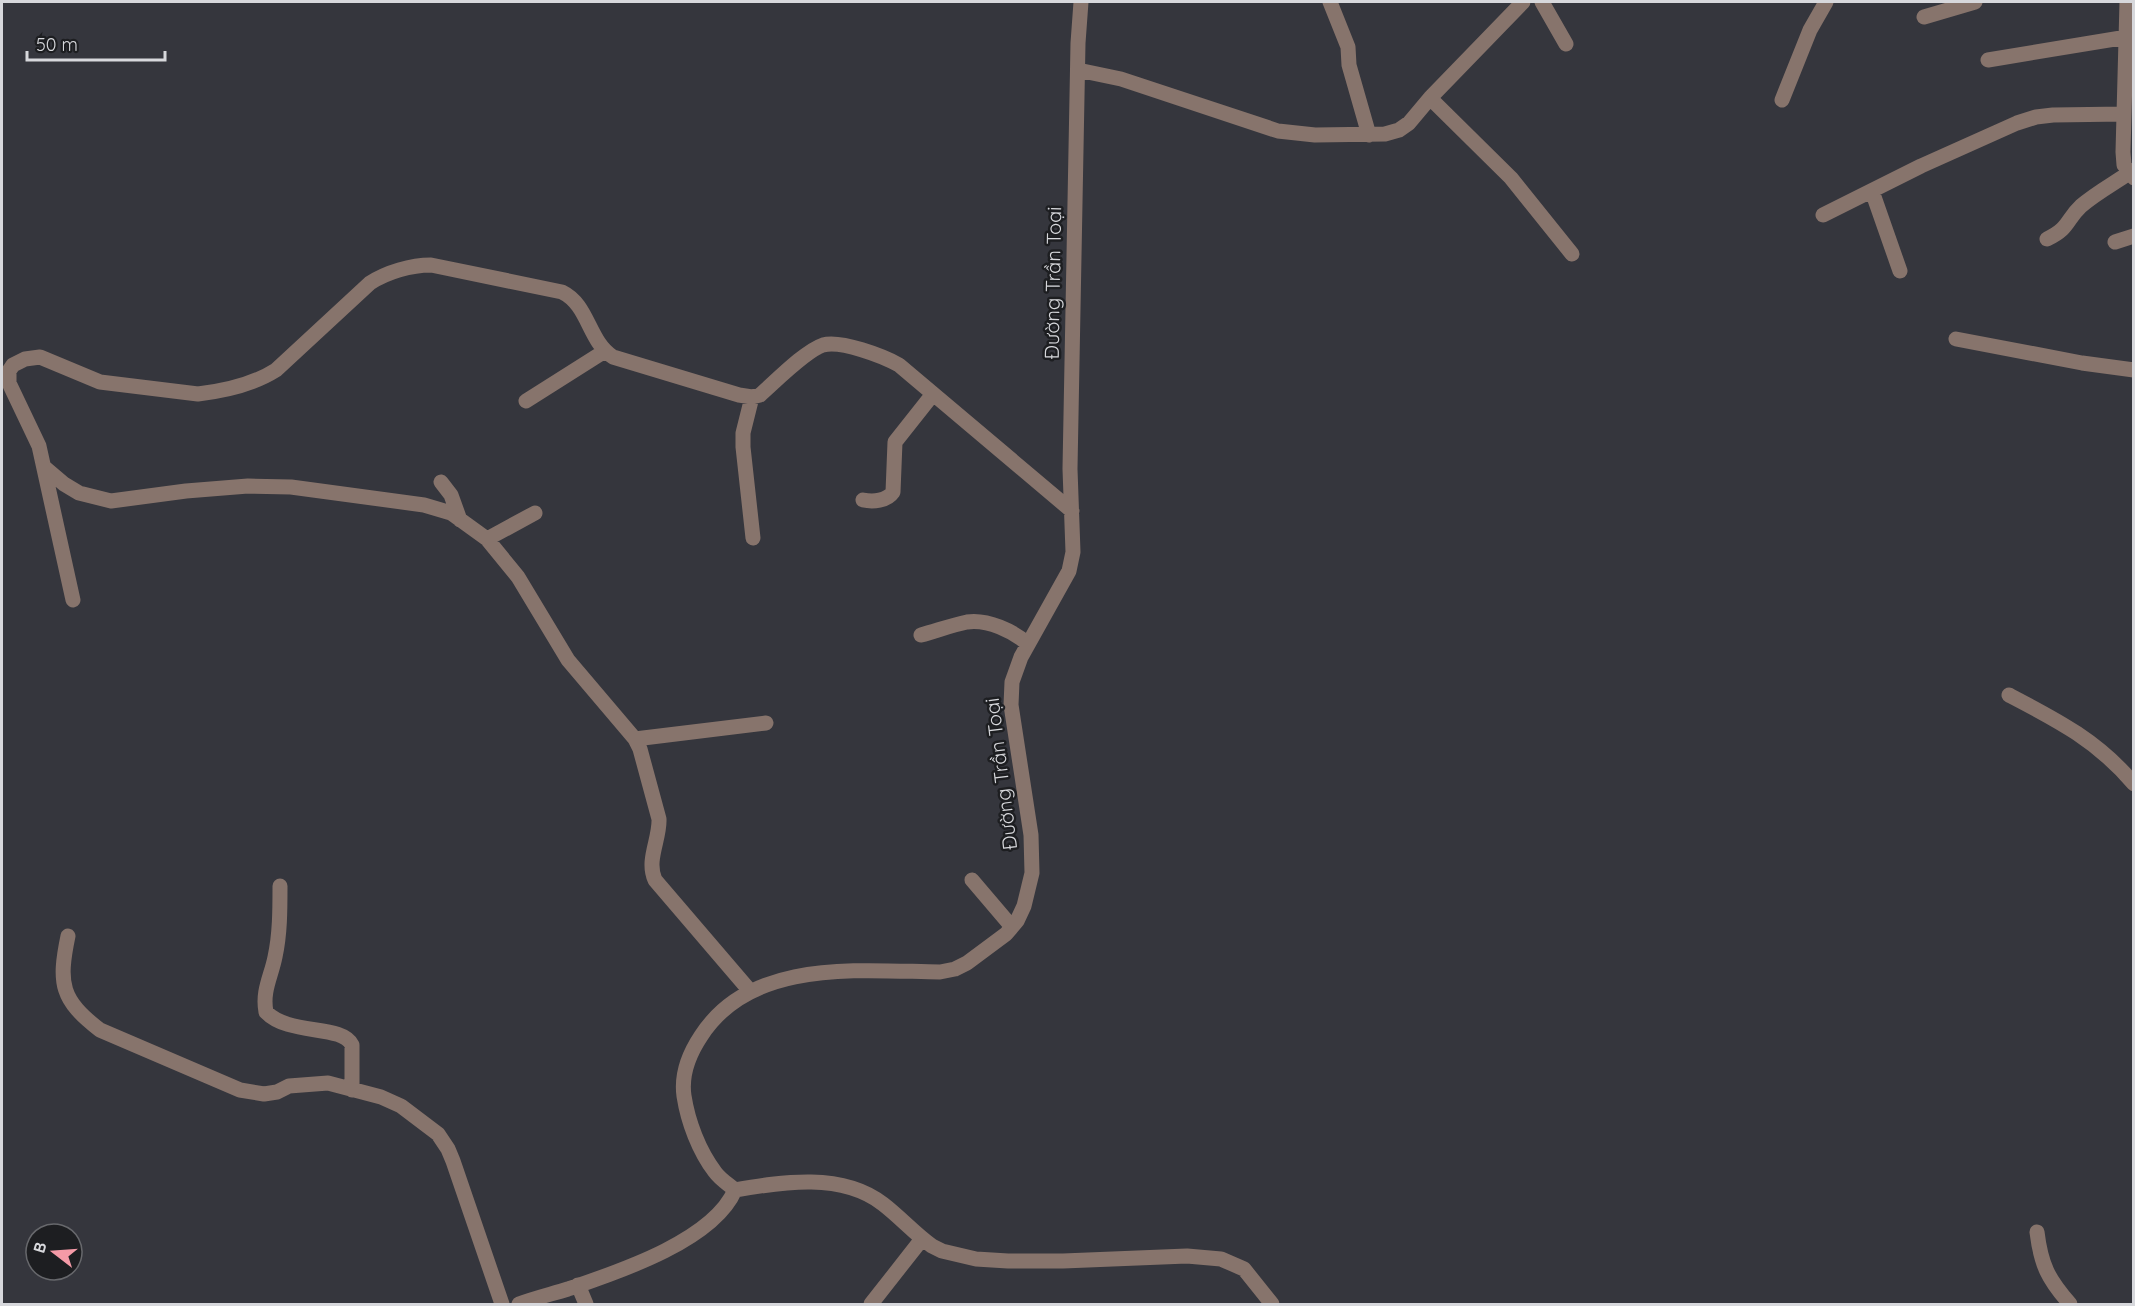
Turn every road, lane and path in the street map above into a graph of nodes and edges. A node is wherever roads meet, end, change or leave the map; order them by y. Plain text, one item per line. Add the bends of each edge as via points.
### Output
1 (1081, 2) edge
2 (1330, 2) edge
3 (1542, 2) edge
4 (1826, 2) edge
5 (1974, 2) edge
6 (2127, 2) edge
7 (1515, 5) edge
8 (1924, 17) dead end
9 (2127, 37) junction
10 (1566, 44) dead end
11 (1988, 60) dead end
12 (1078, 70) junction
13 (1430, 98) junction
14 (1782, 100) dead end
15 (2124, 114) junction
16 (1369, 135) junction
17 (2131, 176) edge
18 (1872, 191) junction
19 (1823, 214) dead end
20 (2133, 236) edge
21 (2047, 239) dead end
22 (2115, 242) dead end
23 (1572, 254) dead end
24 (1900, 271) dead end
25 (1956, 339) dead end
26 (604, 351) junction
27 (5, 370) edge
28 (2133, 370) edge
29 (933, 394) junction
30 (752, 397) junction
31 (526, 401) dead end
32 (44, 467) junction
33 (441, 482) dead end
34 (863, 500) dead end
35 (1072, 511) junction
36 (536, 513) dead end
37 (460, 520) junction
38 (753, 538) dead end
39 (487, 540) junction
40 (73, 600) dead end
41 (921, 635) dead end
42 (1028, 644) junction
43 (2009, 695) dead end
44 (766, 723) dead end
45 (635, 739) junction
46 (2133, 784) edge
47 (972, 880) dead end
48 (279, 886) dead end
49 (1012, 927) junction
50 (68, 936) dead end
51 (750, 991) junction
52 (352, 1090) junction
53 (735, 1190) junction
54 (2037, 1232) dead end
55 (922, 1239) junction
56 (578, 1285) junction
57 (502, 1305) edge
58 (519, 1305) edge
59 (586, 1305) edge
60 (871, 1305) edge
61 (1272, 1305) edge
62 (2070, 1305) edge

1 - 12 street, Đường Trần Toại
2 - 16 street via 1348,47 1349,65
3 - 10 street
4 - 14 street via 1810,30
5 - 8 street
6 - 9 street
7 - 13 street
9 - 11 street
9 - 15 street
12 - 16 street via 1121,79 1278,131
12 - 35 street, Đường Trần Toại
13 - 16 street via 1399,130
13 - 23 street via 1510,178
15 - 17 street via 2124,165
15 - 18 street via 2036,117
17 - 21 street via 2079,208 2060,233
18 - 19 street
18 - 24 street
20 - 22 street
25 - 28 street
26 - 27 street via 573,297 423,265 381,276 370,283 265,377 214,392 198,394 100,382 40,357
26 - 30 street
26 - 31 street
27 - 32 street via 39,446
29 - 30 street via 886,358 836,344 823,345 808,354
29 - 34 street via 895,442 895,484 890,497
29 - 35 street
30 - 38 street via 743,447
32 - 37 street via 79,493 111,501 186,490 291,487 424,505
32 - 40 street
33 - 37 street via 452,495
35 - 42 street, Đường Trần Toại via 1073,552 1069,571
36 - 39 street
37 - 39 street
39 - 45 street via 518,577 568,660
41 - 42 street via 979,622 1006,630
42 - 49 street, Đường Trần Toại via 1012,682 1011,705 1031,835 1032,873 1024,906
43 - 46 street via 2082,735
44 - 45 street
45 - 51 street via 659,819 651,871 655,880
47 - 49 street
48 - 52 street via 280,917 275,958 265,988 266,1012 280,1023 340,1034 351,1041
49 - 51 street, Đường Trần Toại via 955,969 838,971 802,976
50 - 52 street via 63,986 72,1003 100,1030 240,1090 264,1094 289,1086 328,1083
51 - 53 street, Đường Trần Toại via 706,1028 694,1047 682,1083 703,1154
52 - 57 street via 401,1106 443,1141
53 - 55 street via 805,1181 859,1191 881,1202
53 - 56 street via 730,1202 678,1246
54 - 62 street via 2040,1256 2048,1275
55 - 60 street
55 - 61 street via 942,1251 976,1259 1221,1259 1244,1269
56 - 58 street
56 - 59 street

